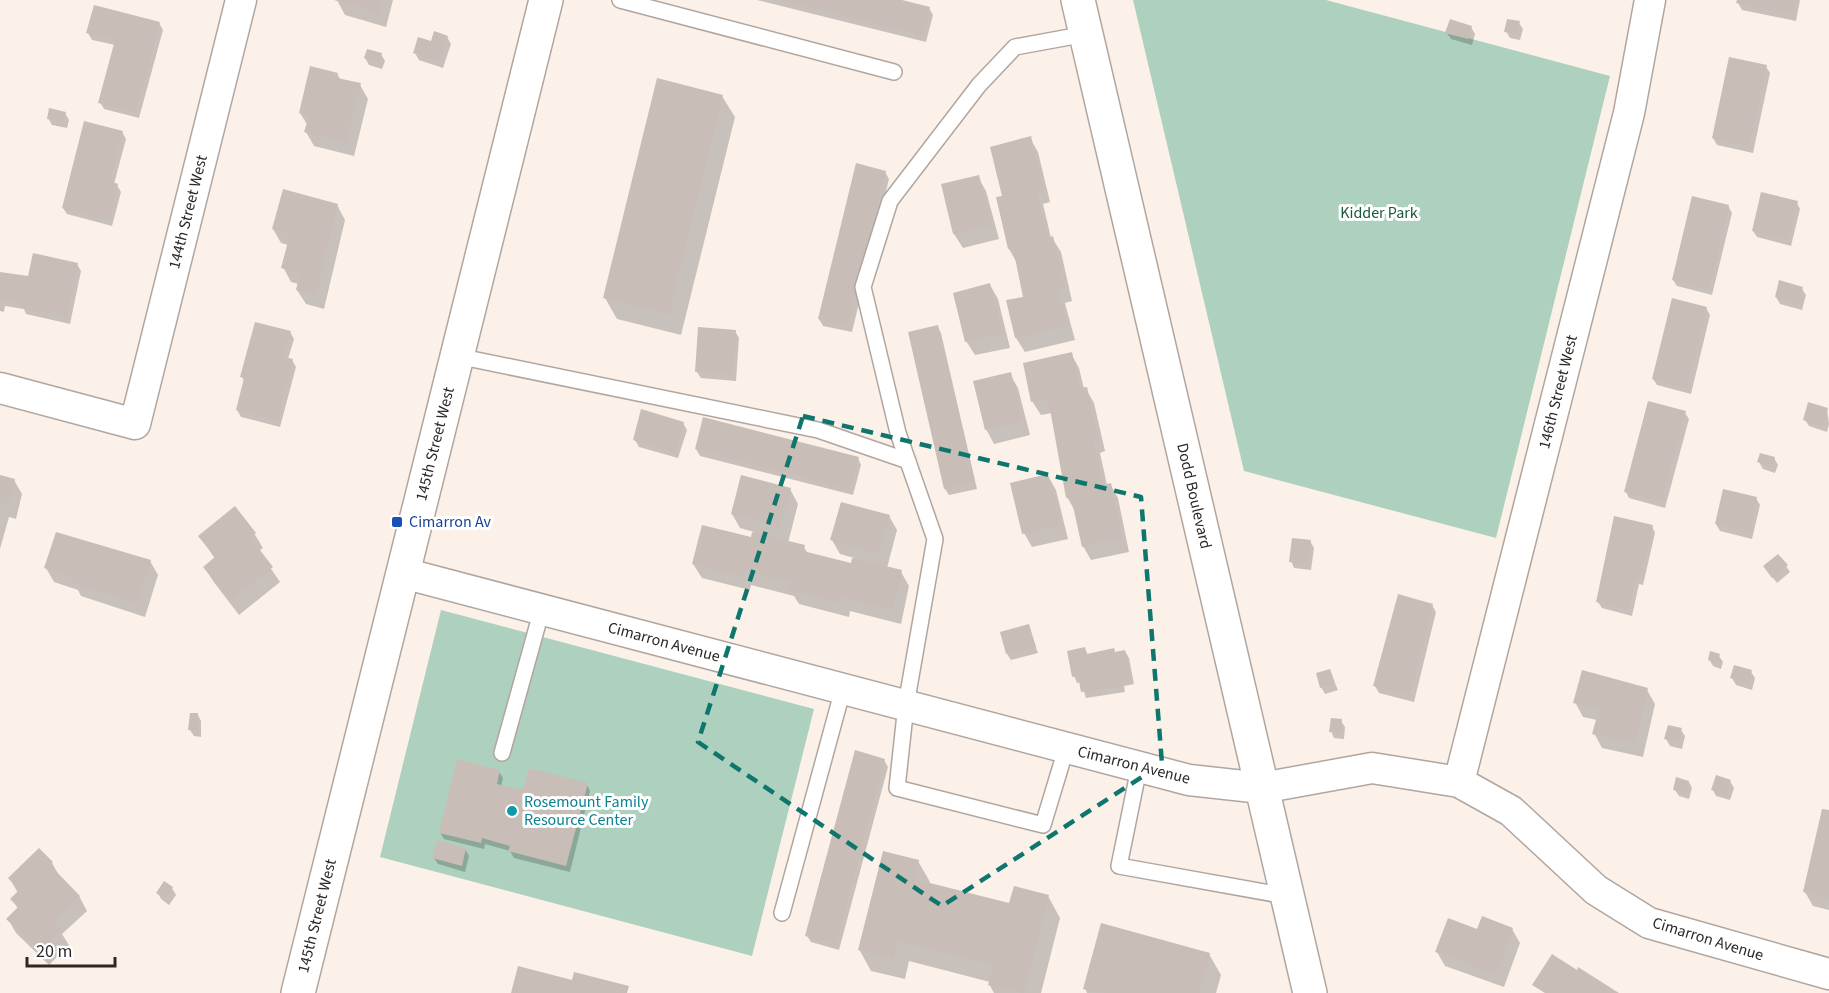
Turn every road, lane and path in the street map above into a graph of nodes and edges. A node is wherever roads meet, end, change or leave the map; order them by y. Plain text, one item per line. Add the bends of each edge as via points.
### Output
1 (241, 0) edge
2 (546, 0) edge
3 (620, 0) edge
4 (1078, 0) edge
5 (1650, 0) edge
6 (1086, 34) junction
7 (894, 72) dead end
8 (457, 356) junction
9 (0, 388) edge
10 (908, 461) junction
11 (403, 573) junction
12 (542, 609) junction
13 (843, 689) junction
14 (906, 705) junction
15 (1066, 749) junction
16 (502, 753) dead end
17 (1139, 768) junction
18 (1459, 783) junction
19 (1262, 788) junction
20 (1286, 896) junction
21 (782, 913) dead end
22 (1829, 974) edge
23 (298, 993) edge
24 (1310, 993) edge

1 - 9 street, 144th Street West via 135,424
2 - 8 street, 145th Street West
3 - 7 lane
4 - 6 street, Dodd Boulevard
5 - 18 street, 146th Street West via 1629,113
6 - 10 lane via 1015,46 979,85 890,201 863,287
6 - 19 street, Dodd Boulevard
8 - 10 lane via 818,430
8 - 11 street, 145th Street West
10 - 14 lane via 935,539
11 - 12 street, Cimarron Avenue
11 - 23 street, 145th Street West
12 - 13 street, Cimarron Avenue
12 - 16 lane
13 - 14 street, Cimarron Avenue
13 - 21 lane
14 - 15 street, Cimarron Avenue
14 - 15 lane via 897,788 1043,825
15 - 17 street, Cimarron Avenue
17 - 19 street, Cimarron Avenue via 1189,780
17 - 20 lane via 1119,866
18 - 19 street, Cimarron Avenue via 1372,768
18 - 22 street, Cimarron Avenue via 1511,811 1596,890 1649,923
19 - 20 street, Dodd Boulevard
20 - 24 street, Dodd Boulevard

